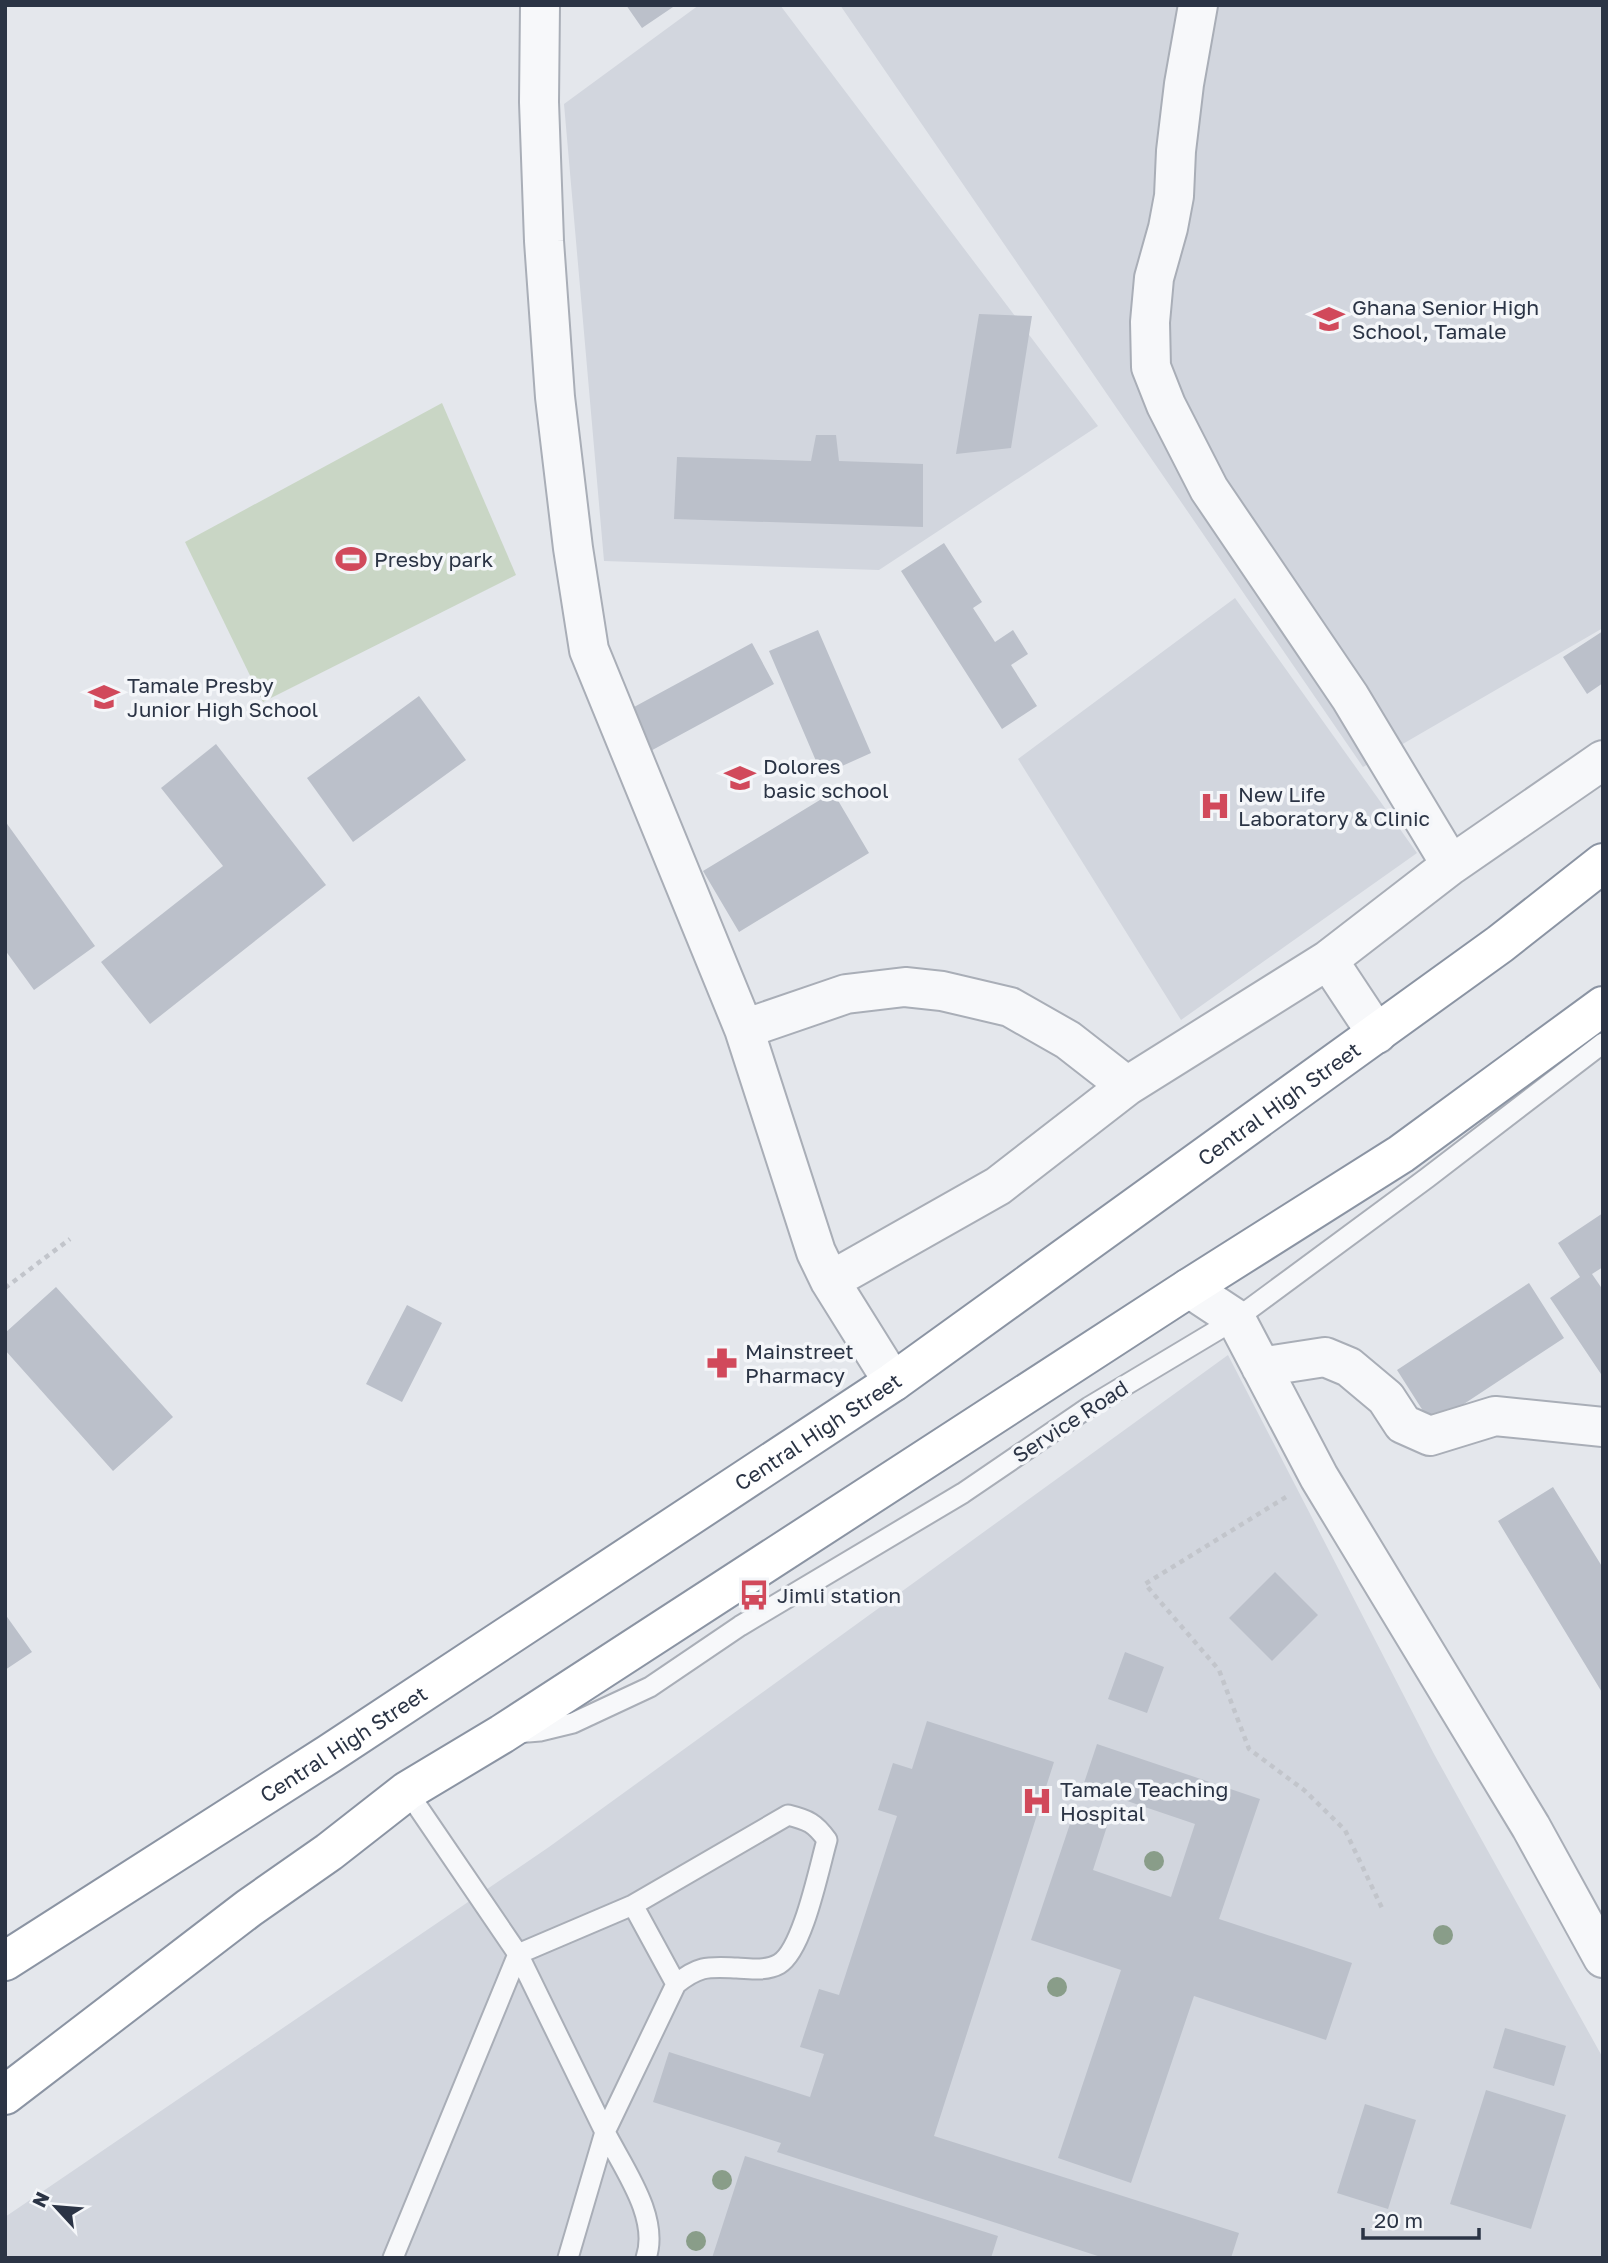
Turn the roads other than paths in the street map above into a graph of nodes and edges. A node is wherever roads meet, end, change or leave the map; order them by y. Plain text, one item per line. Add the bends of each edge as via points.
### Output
1 (540, 5) edge
2 (1198, 5) edge
3 (1603, 760) edge
4 (1451, 865) junction
5 (1602, 866) edge
6 (1328, 960) junction
7 (1603, 1006) edge
8 (744, 1029) junction
9 (1377, 1034) junction
10 (1603, 1043) edge
11 (1127, 1086) junction
12 (830, 1281) junction
13 (1189, 1288) junction
14 (1236, 1319) junction
15 (1261, 1367) junction
16 (893, 1382) junction
17 (1587, 1426) edge
18 (1603, 1452) edge
19 (502, 1734) junction
20 (407, 1791) junction
21 (633, 1905) junction
22 (518, 1954) junction
23 (1603, 1958) edge
24 (5, 1961) edge
25 (676, 1984) junction
26 (5, 2095) edge
27 (605, 2132) junction
28 (393, 2258) edge
29 (568, 2258) edge
30 (646, 2258) edge

1 - 8 street via 544,241 555,397 590,650
2 - 4 street via 1184,84 1174,196 1154,278 1151,367 1209,489 1350,697
3 - 4 street
4 - 6 street
5 - 9 highway, Central High Street
6 - 9 street
6 - 11 street
7 - 13 highway via 1401,1154
8 - 11 street via 846,995 905,987 942,991 1010,1007 1068,1040
8 - 12 street via 816,1252
9 - 16 highway, Central High Street
10 - 14 lane, Service Road
11 - 12 street via 998,1186
12 - 16 street
13 - 14 street
13 - 19 highway
14 - 15 street
14 - 19 lane, Service Road via 1089,1407 963,1493 740,1626 650,1687 573,1723
15 - 17 street via 1325,1357 1349,1367 1386,1398 1403,1424 1430,1436 1495,1416
15 - 23 street via 1319,1476 1531,1827
16 - 24 highway, Central High Street via 329,1754
17 - 18 street
19 - 20 highway
20 - 22 lane
20 - 26 highway
21 - 22 lane
21 - 25 lane
21 - 25 lane via 788,1815 817,1826 827,1840 798,1943 780,1964 760,1969 693,1970
22 - 27 lane
22 - 28 lane
25 - 27 lane
27 - 29 lane
27 - 30 lane via 648,2217

